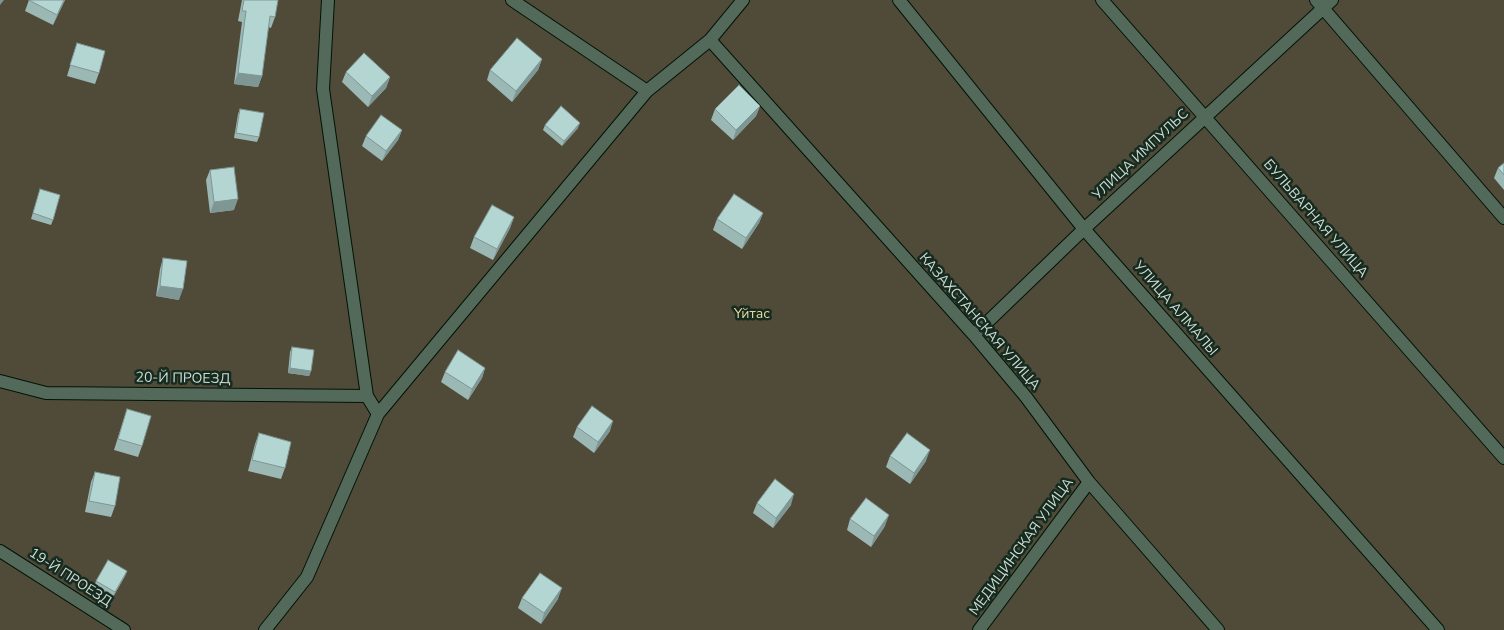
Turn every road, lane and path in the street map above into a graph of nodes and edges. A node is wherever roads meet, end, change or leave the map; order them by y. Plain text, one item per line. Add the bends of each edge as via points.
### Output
1 (328, 0) edge
2 (512, 0) edge
3 (743, 0) edge
4 (899, 0) edge
5 (1102, 0) edge
6 (1324, 3) edge
7 (710, 40) junction
8 (647, 91) junction
9 (1206, 116) junction
10 (1504, 218) edge
11 (1084, 228) junction
12 (974, 335) junction
13 (0, 381) edge
14 (367, 396) junction
15 (378, 414) junction
16 (1504, 458) edge
17 (1089, 482) junction
18 (0, 550) edge
19 (1213, 628) edge
20 (124, 630) edge
21 (265, 630) edge
22 (979, 630) edge
23 (1438, 630) edge

1 - 14 street via 323,88
2 - 8 street
3 - 7 street
4 - 11 street, УЛИЦА АЛМАЛЫ
5 - 9 street, БУЛЬВАРНАЯ УЛИЦА
6 - 9 street, УЛИЦА ИМПУЛЬС
6 - 10 street
7 - 8 street
7 - 12 street, КАЗАХСТАНСКАЯ УЛИЦА
8 - 15 street
9 - 11 street, УЛИЦА ИМПУЛЬС
9 - 16 street, БУЛЬВАРНАЯ УЛИЦА
11 - 12 street, УЛИЦА ИМПУЛЬС
11 - 23 street, УЛИЦА АЛМАЛЫ
12 - 17 street, КАЗАХСТАНСКАЯ УЛИЦА via 1026,396
13 - 14 street, 20-Й ПРОЕЗД via 46,393
14 - 15 street
15 - 21 street via 307,576
17 - 19 street, КАЗАХСТАНСКАЯ УЛИЦА
17 - 22 street, МЕДИЦИНСКАЯ УЛИЦА
18 - 20 street, 19-Й ПРОЕЗД

